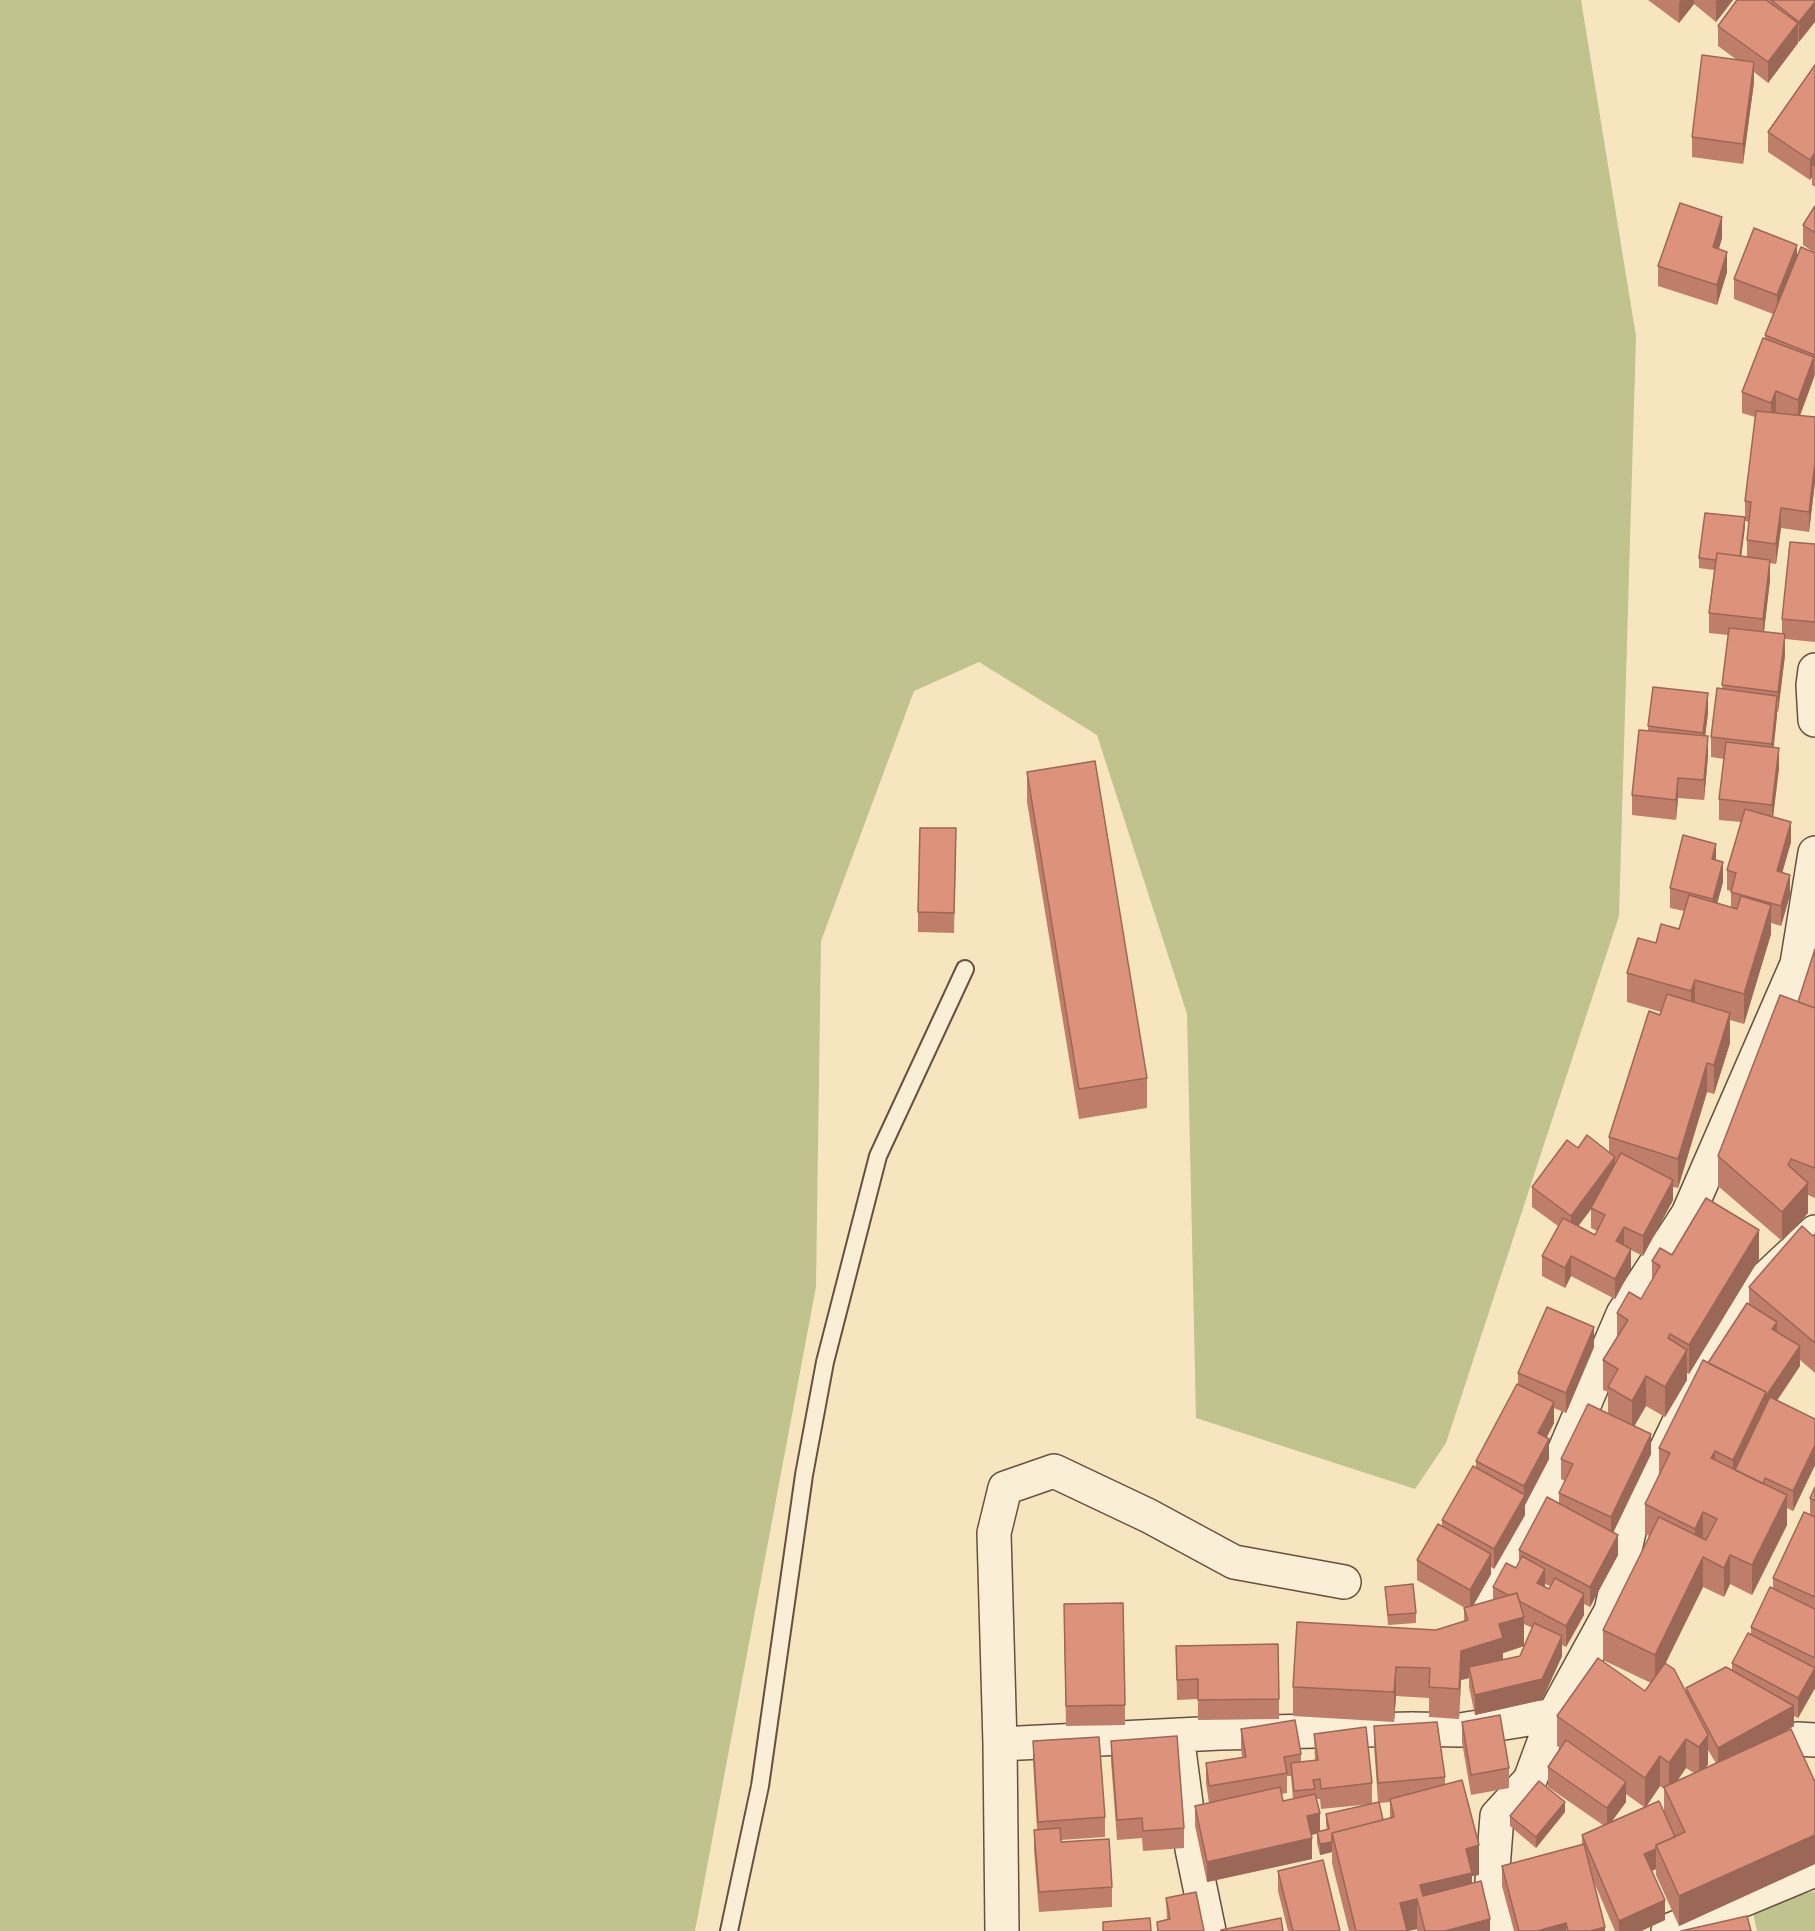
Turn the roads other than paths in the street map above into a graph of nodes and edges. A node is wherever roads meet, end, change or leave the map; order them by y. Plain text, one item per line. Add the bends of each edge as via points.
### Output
1 (1815, 670) edge
2 (1815, 720) edge
3 (1815, 853) edge
4 (965, 969) dead end
5 (1815, 1232) edge
6 (1344, 1582) dead end
7 (1484, 1602) edge
8 (1554, 1715) junction
9 (1177, 1735) junction
10 (1815, 1740) edge
11 (1000, 1744) junction
12 (1734, 1771) edge
13 (1524, 1869) edge
14 (1815, 1870) edge
15 (1492, 1882) junction
16 (729, 1931) edge
17 (1002, 1931) edge
18 (1209, 1931) edge
19 (1506, 1931) edge
20 (1668, 1931) edge

1 - 2 street
3 - 7 street via 1797,964 1693,1203 1623,1314 1551,1482
4 - 16 lane via 878,1156 825,1362 804,1475 760,1786
5 - 8 street via 1733,1309 1631,1523 1611,1611
6 - 11 street via 1234,1562 1054,1471 1005,1488 994,1533
8 - 9 street via 1460,1730
8 - 15 street via 1530,1780 1497,1816
9 - 11 street
9 - 18 street via 1192,1849
10 - 12 street via 1797,1739
11 - 17 street
13 - 15 street
14 - 20 street
15 - 19 street

